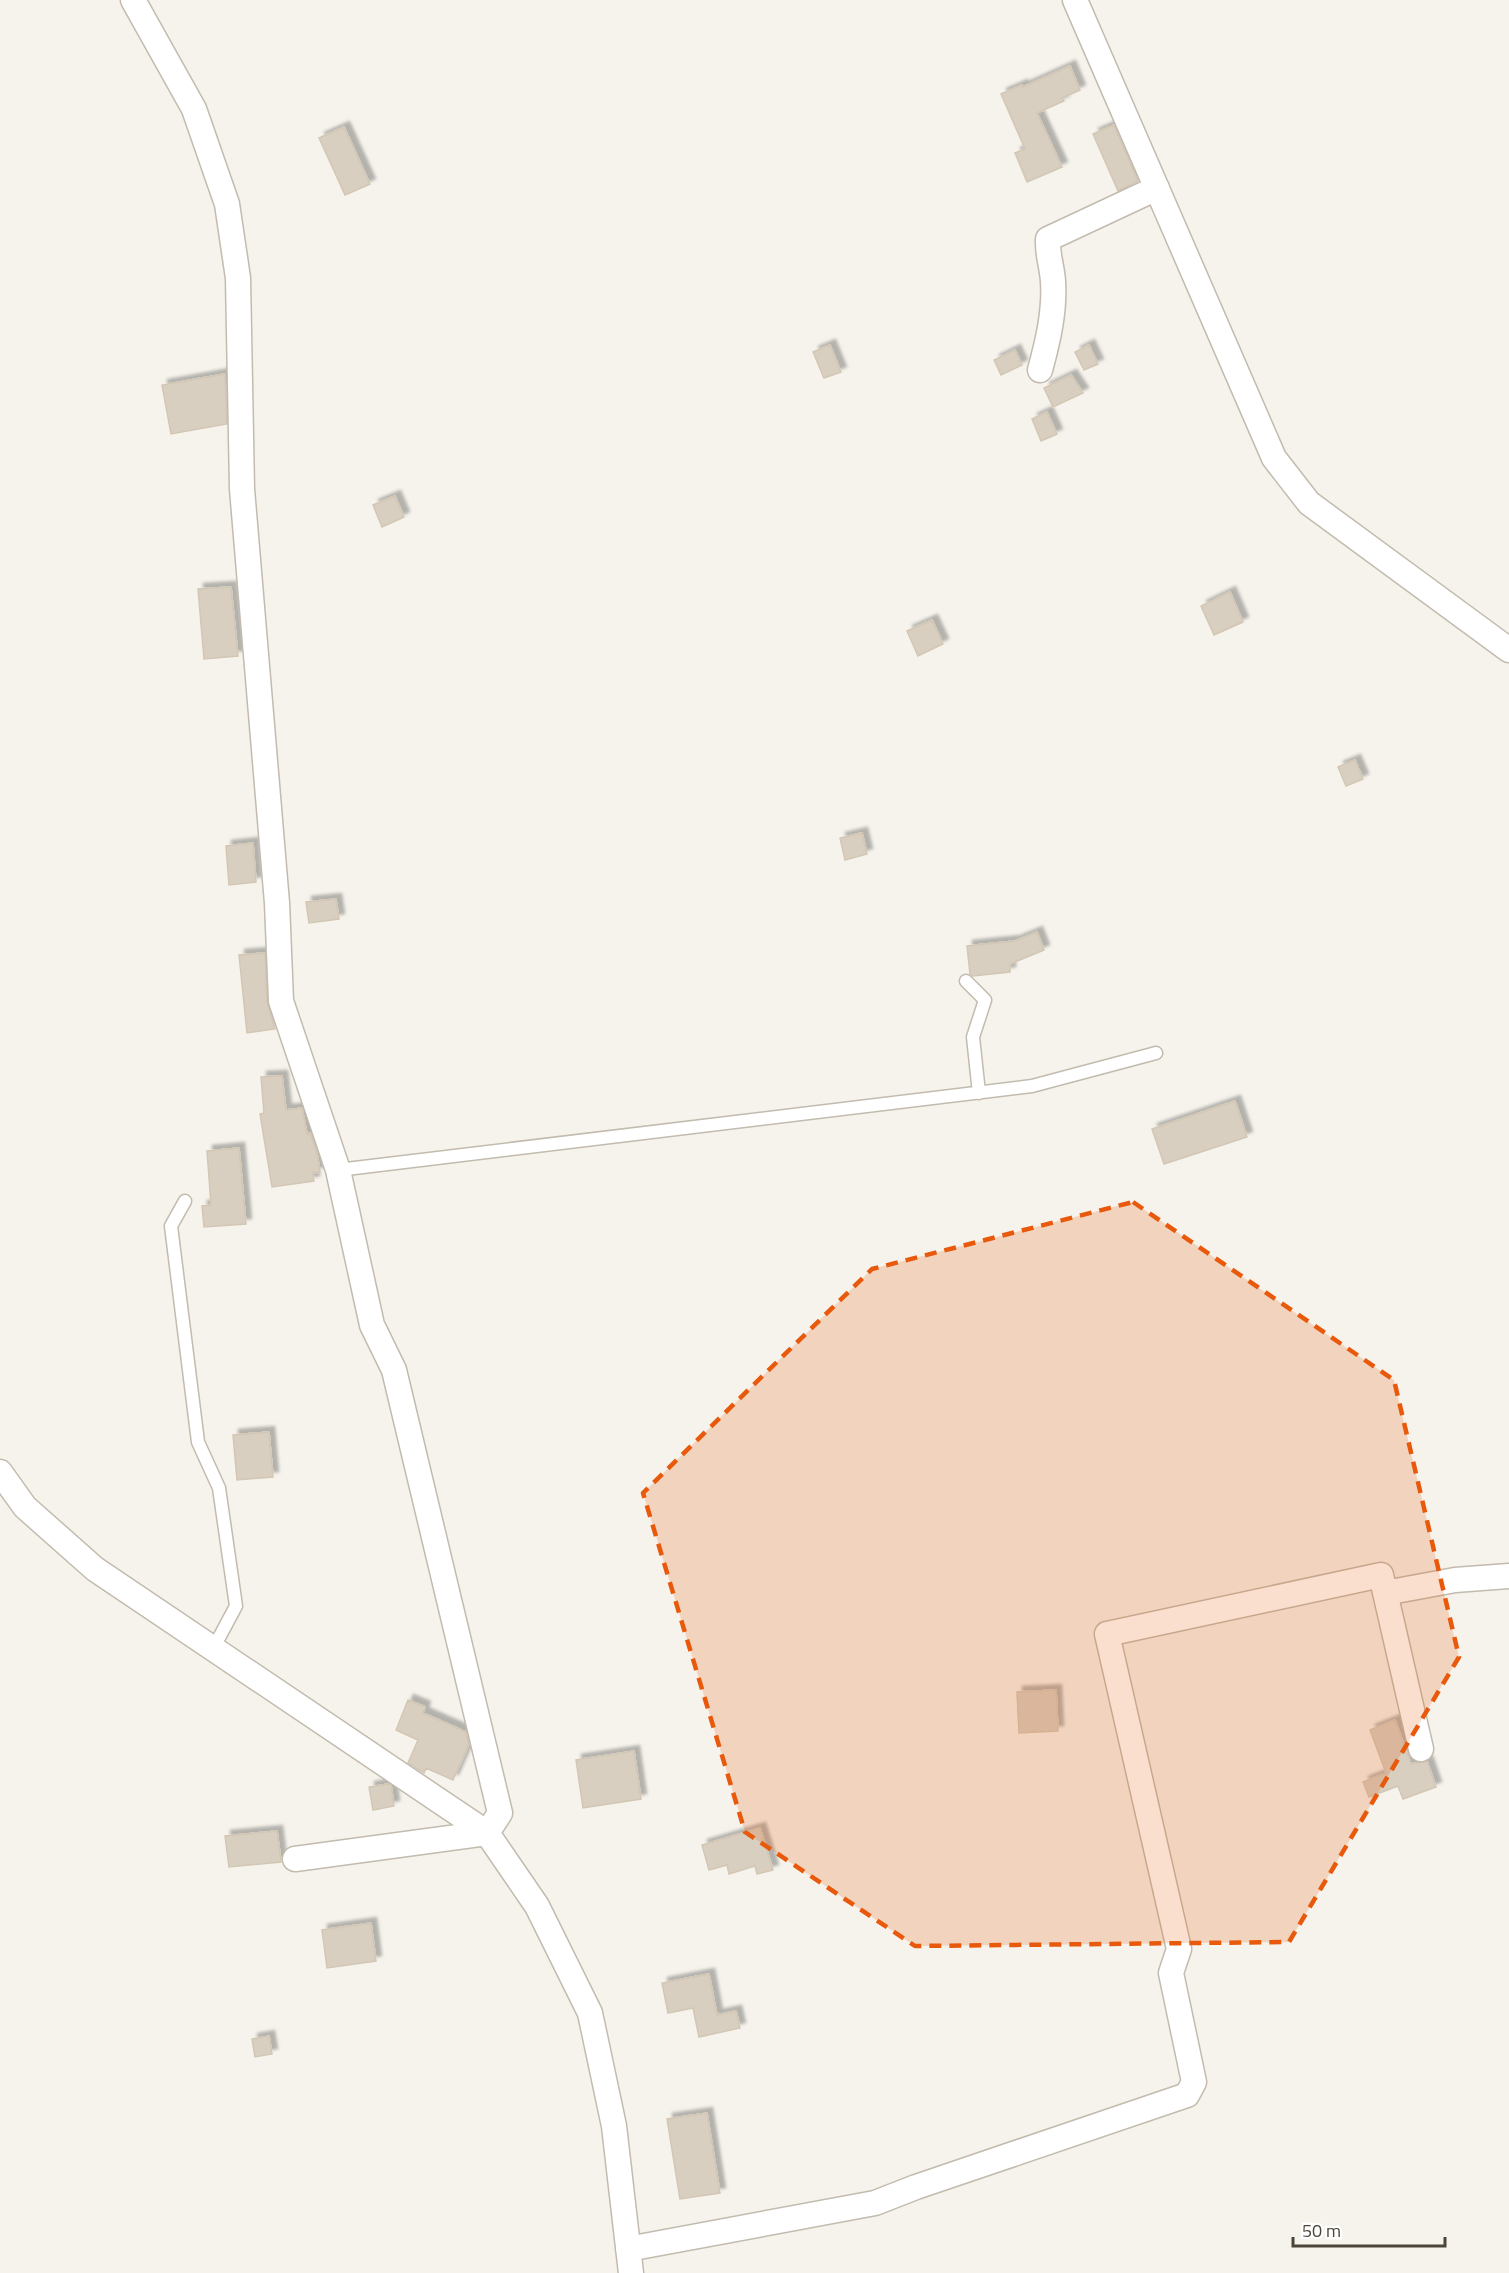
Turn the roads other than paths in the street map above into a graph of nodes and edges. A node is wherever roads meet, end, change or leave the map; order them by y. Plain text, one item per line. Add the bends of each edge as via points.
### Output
1 (133, 0) edge
2 (1076, 0) edge
3 (1157, 188) junction
4 (1040, 369) dead end
5 (1509, 650) edge
6 (966, 981) dead end
7 (1156, 1053) dead end
8 (979, 1093) junction
9 (338, 1170) junction
10 (185, 1201) dead end
11 (0, 1472) edge
12 (1509, 1576) edge
13 (1385, 1593) junction
14 (213, 1649) junction
15 (1421, 1749) dead end
16 (488, 1833) junction
17 (295, 1859) dead end
18 (628, 2249) junction
19 (631, 2273) edge

1 - 9 street via 194,109 227,204 238,278 242,489 277,903 281,1001
2 - 3 street
3 - 4 street via 1048,239 1053,281 1050,329
3 - 5 street via 1274,458 1309,503
6 - 8 lane via 985,1000 973,1037
7 - 8 lane via 1032,1086
8 - 9 lane
9 - 16 street via 372,1325 394,1370 500,1813
10 - 14 lane via 171,1226 198,1442 219,1488 236,1606
11 - 14 street via 25,1507 95,1569
12 - 13 street via 1455,1580
13 - 15 street
13 - 18 street via 1381,1575 1107,1634 1179,1949 1171,1973 1194,2082 1187,2095 875,2203
14 - 16 street
16 - 17 street
16 - 18 street via 537,1906 590,2013 614,2126
18 - 19 street

